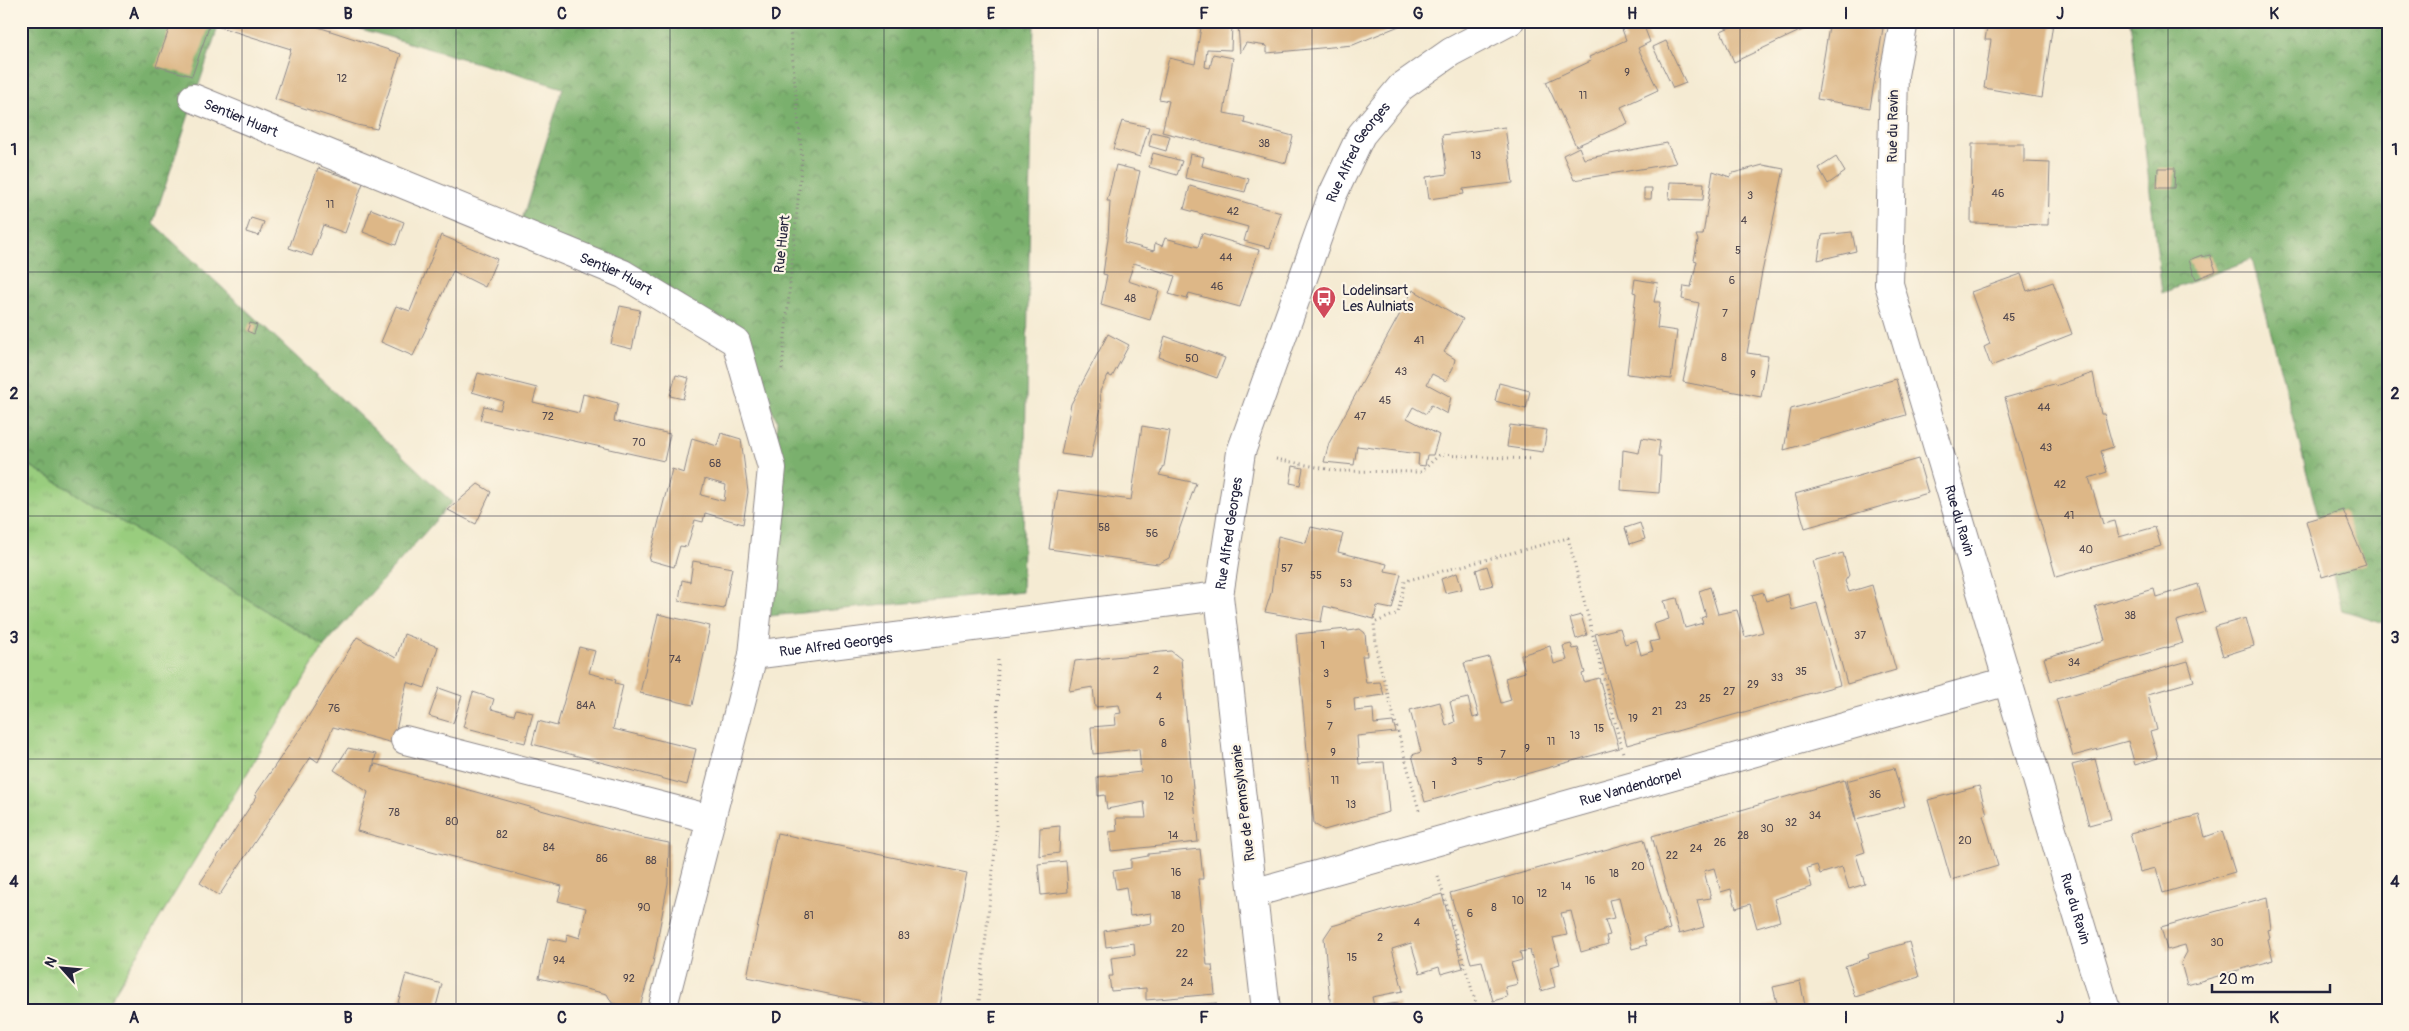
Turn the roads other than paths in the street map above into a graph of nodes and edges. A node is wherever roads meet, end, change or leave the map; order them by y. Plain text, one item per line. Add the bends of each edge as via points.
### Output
1 (1510, 21) edge
2 (1904, 21) edge
3 (193, 98) dead end
4 (1219, 596) junction
5 (753, 655) junction
6 (2008, 681) junction
7 (405, 740) dead end
8 (711, 819) junction
9 (1253, 893) junction
10 (662, 1010) edge
11 (1266, 1010) edge
12 (2106, 1010) edge

1 - 4 street, Rue Alfred Georges via 1451,52 1401,87 1361,135 1333,194 1240,452
2 - 6 street, Rue du Ravin via 1894,75 1890,284
3 - 5 street, Sentier Huart via 623,274 736,342 772,468
4 - 5 street, Rue Alfred Georges
4 - 9 street, Rue de Pennsylvanie
5 - 8 street
6 - 9 street, Rue Vandendorpel
6 - 12 street, Rue du Ravin
7 - 8 street
8 - 10 street
9 - 11 street, Rue de Pennsylvanie

